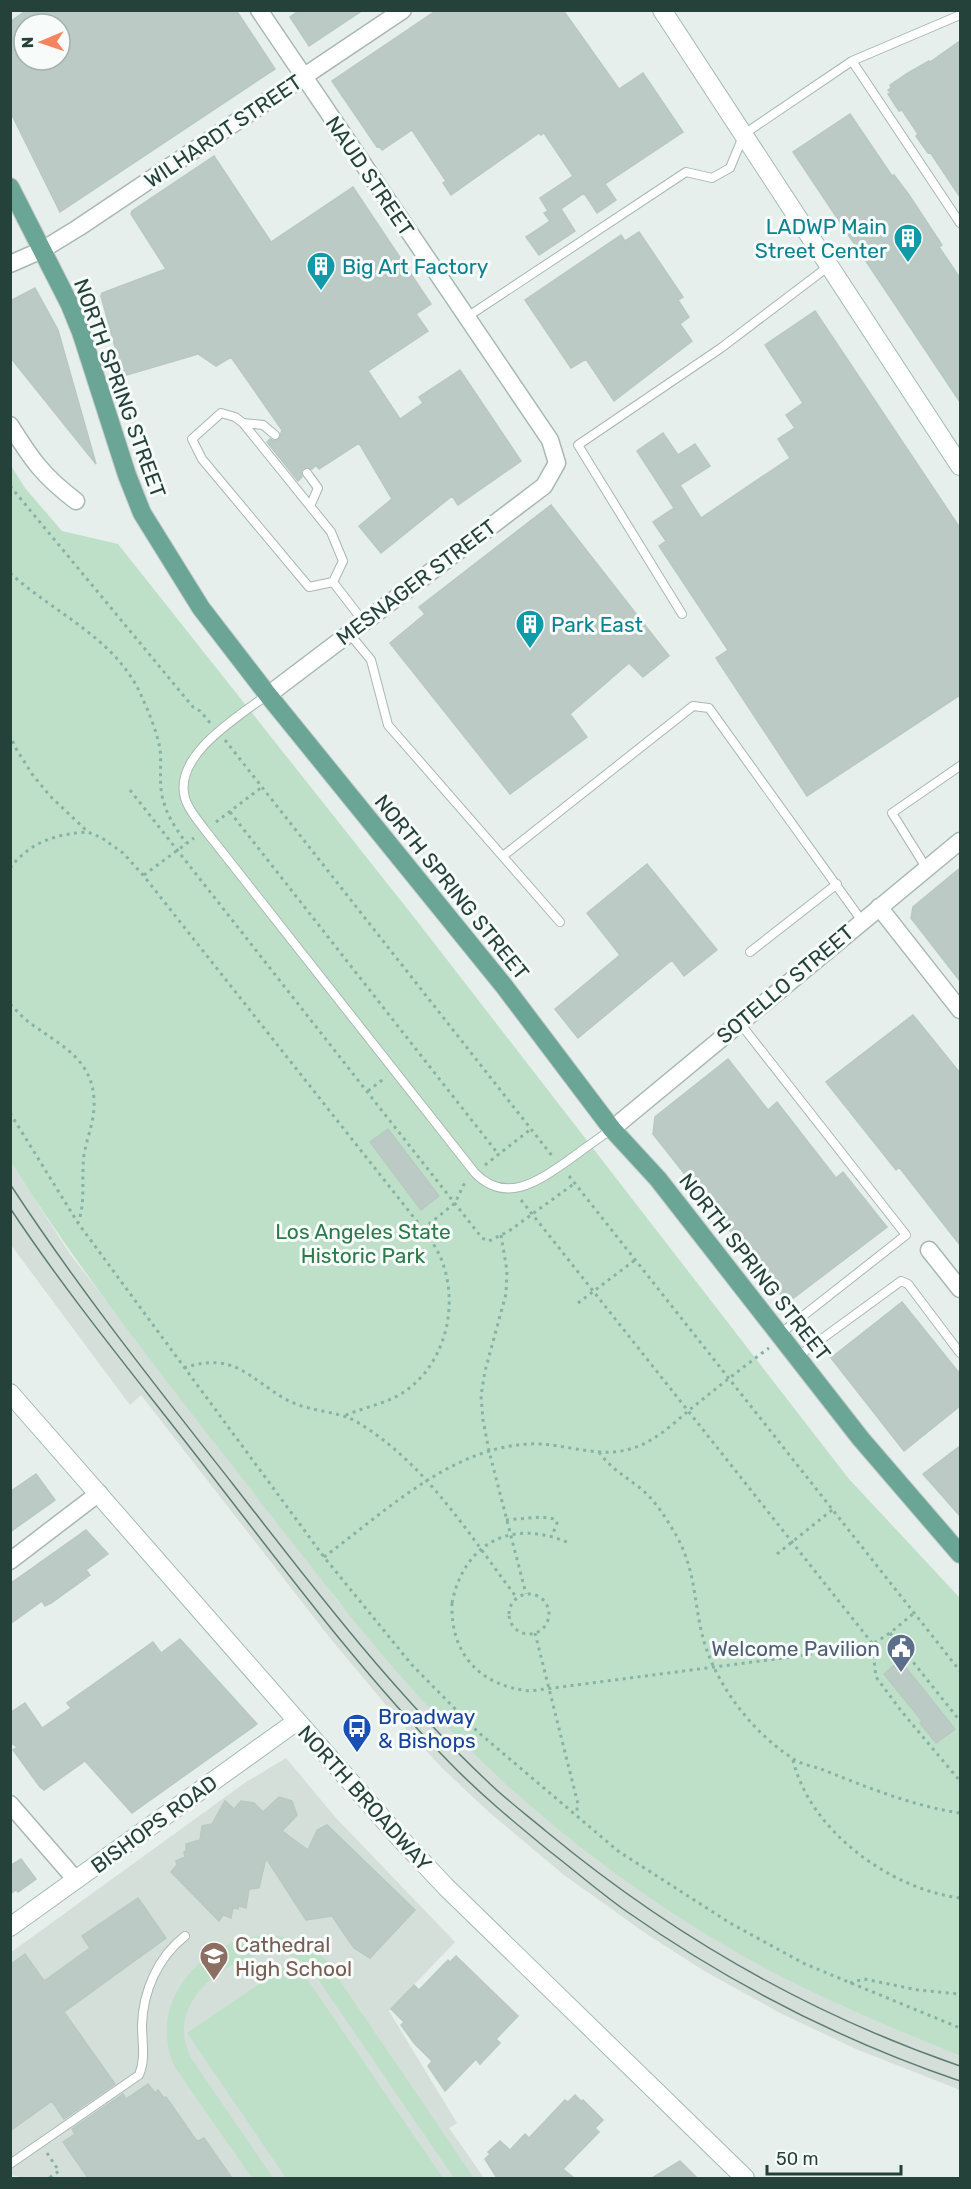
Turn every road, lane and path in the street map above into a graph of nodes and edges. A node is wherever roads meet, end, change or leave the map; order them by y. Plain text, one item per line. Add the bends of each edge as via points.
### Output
1 (259, 10) edge
2 (403, 10) edge
3 (662, 10) edge
4 (960, 15) edge
5 (852, 62) junction
6 (303, 78) junction
7 (744, 134) junction
8 (10, 187) edge
9 (960, 223) edge
10 (42, 250) junction
11 (10, 264) edge
12 (829, 266) junction
13 (467, 317) junction
14 (243, 423) junction
15 (10, 425) edge
16 (275, 435) dead end
17 (557, 463) joint
18 (960, 466) edge
19 (307, 473) dead end
20 (10, 486) edge
21 (76, 501) dead end
22 (311, 504) junction
23 (10, 573) edge
24 (333, 582) junction
25 (682, 614) dead end
26 (363, 621) junction
27 (348, 632) junction
28 (268, 695) junction
29 (212, 724) dead end
30 (10, 734) edge
31 (227, 743) dead end
32 (960, 766) edge
33 (262, 787) junction
34 (130, 790) dead end
35 (230, 812) junction
36 (215, 823) dead end
37 (88, 832) junction
38 (195, 837) dead end
39 (960, 842) edge
40 (186, 843) junction
41 (176, 851) junction
42 (503, 856) junction
43 (10, 868) edge
44 (927, 869) junction
45 (143, 875) junction
46 (837, 884) junction
47 (879, 907) junction
48 (862, 921) junction
49 (560, 922) dead end
50 (750, 952) dead end
51 (10, 1004) edge
52 (960, 1010) edge
53 (739, 1022) junction
54 (386, 1077) dead end
55 (368, 1091) junction
56 (10, 1113) edge
57 (612, 1129) junction
58 (531, 1130) junction
59 (499, 1155) junction
60 (554, 1157) dead end
61 (484, 1166) dead end
62 (568, 1175) dead end
63 (466, 1179) dead end
64 (575, 1183) junction
65 (516, 1188) junction
66 (455, 1203) junction
67 (532, 1215) junction
68 (78, 1223) junction
69 (423, 1229) junction
70 (501, 1236) junction
71 (929, 1250) dead end
72 (635, 1260) junction
73 (960, 1289) edge
74 (593, 1292) junction
75 (578, 1303) dead end
76 (781, 1336) junction
77 (960, 1353) edge
78 (797, 1357) junction
79 (183, 1368) junction
80 (728, 1379) junction
81 (10, 1393) edge
82 (688, 1412) junction
83 (344, 1416) junction
84 (489, 1451) junction
85 (599, 1452) junction
86 (427, 1480) junction
87 (99, 1493) junction
88 (832, 1510) junction
89 (506, 1520) junction
90 (552, 1536) junction
91 (792, 1543) junction
92 (568, 1544) dead end
93 (777, 1554) dead end
94 (960, 1554) edge
95 (324, 1557) junction
96 (10, 1561) edge
97 (525, 1594) junction
98 (517, 1598) junction
99 (914, 1613) junction
100 (536, 1633) junction
101 (890, 1633) junction
102 (872, 1643) junction
103 (713, 1667) junction
104 (960, 1671) edge
105 (550, 1689) junction
106 (960, 1721) edge
107 (297, 1722) junction
108 (793, 1760) junction
109 (960, 1781) edge
110 (10, 1804) edge
111 (960, 1813) edge
112 (576, 1815) junction
113 (76, 1880) junction
114 (960, 1898) edge
115 (10, 1927) edge
116 (185, 1936) dead end
117 (849, 1983) junction
118 (960, 1994) edge
119 (960, 2028) edge
120 (55, 2146) dead end
121 (10, 2163) edge
122 (49, 2178) edge
123 (746, 2178) edge

1 - 6 street, NAUD STREET
2 - 6 street, WILHARDT STREET
3 - 7 main road
4 - 5 lane
5 - 7 lane
5 - 9 lane
6 - 10 street, WILHARDT STREET
6 - 13 street, NAUD STREET
7 - 12 main road
7 - 13 lane via 730,168 712,178 686,172
8 - 10 main road, NORTH SPRING STREET
10 - 11 street, WILHARDT STREET
10 - 28 main road, NORTH SPRING STREET via 81,332 142,513 201,608
12 - 18 main road
12 - 25 lane via 721,348 578,445
13 - 17 street, NAUD STREET via 550,440
14 - 16 lane via 263,425
14 - 22 lane
14 - 24 lane via 221,413 192,439 202,459 309,587
15 - 21 street via 34,463
17 - 26 street, MESNAGER STREET via 544,486
19 - 22 lane via 318,488
20 - 29 path
22 - 24 lane via 331,531 343,561
23 - 40 path via 98,639 125,668 142,695 153,725 164,802
24 - 26 lane
26 - 27 street, MESNAGER STREET
27 - 28 street, MESNAGER STREET
27 - 42 lane via 370,660 388,725
28 - 57 main road, NORTH SPRING STREET via 496,977
28 - 65 lane via 219,732 193,758 184,784 191,811 475,1173 492,1186
30 - 37 path via 32,774
31 - 33 path
32 - 44 lane via 892,813
33 - 35 path
33 - 58 path
34 - 41 path
35 - 36 path
35 - 59 path
37 - 43 path via 44,840
37 - 45 path via 123,853
38 - 40 path
39 - 44 street, SOTELLO STREET
40 - 41 path
41 - 45 path
41 - 55 path
42 - 46 lane via 693,706 710,708
42 - 49 lane
44 - 47 street, SOTELLO STREET
45 - 69 path
46 - 48 lane
46 - 50 lane
47 - 48 street, SOTELLO STREET
47 - 52 street
48 - 53 street, SOTELLO STREET
51 - 68 path via 28,1022 72,1052 91,1082 93,1119 84,1158 83,1209
53 - 57 street, SOTELLO STREET
53 - 76 lane via 906,1235
54 - 55 path
55 - 66 path
56 - 68 path
57 - 65 lane via 544,1178
57 - 76 main road, NORTH SPRING STREET via 658,1179
58 - 59 path
58 - 60 path
59 - 61 path
62 - 64 path
63 - 66 path
64 - 67 path
64 - 72 path
65 - 67 path
66 - 69 path
66 - 70 path via 482,1238 489,1241
67 - 70 path
67 - 74 path
68 - 79 path
69 - 83 path via 440,1254 446,1272 449,1315 445,1334 436,1355 405,1391
70 - 84 path via 506,1294 482,1396
71 - 73 street
72 - 74 path
72 - 80 path
74 - 75 path
74 - 82 path
76 - 78 main road, NORTH SPRING STREET
76 - 80 path
77 - 78 lane via 908,1284 901,1281
78 - 94 main road, NORTH SPRING STREET
79 - 83 path via 209,1364 237,1367 289,1401
79 - 95 path
80 - 82 path
80 - 88 path
81 - 87 main road, NORTH BROADWAY
82 - 85 path via 658,1436 633,1449
82 - 91 path
83 - 86 path via 377,1435
84 - 85 path via 505,1446 555,1444
84 - 86 path
84 - 89 path
85 - 103 path via 608,1465 642,1489 676,1534 688,1559 705,1646
86 - 95 path
86 - 98 path
87 - 96 street
87 - 107 main road, NORTH BROADWAY
88 - 91 path
88 - 99 path
89 - 90 path via 555,1519
89 - 97 path
90 - 92 path, bridge
90 - 105 path, bridge via 521,1532 497,1539 475,1554 462,1573 452,1603 455,1636 478,1671 512,1689
91 - 93 path
91 - 102 path
95 - 112 path via 412,1665 478,1732
97 - 98 path
97 - 100 path via 539,1596 548,1606 546,1626
98 - 100 path via 510,1608 512,1625 522,1633
99 - 101 path
99 - 104 path
100 - 105 path
101 - 102 path
101 - 106 path
102 - 103 path via 868,1647
102 - 109 path via 876,1677
103 - 105 path
103 - 108 path via 745,1717
105 - 112 path via 578,1804
107 - 113 main road, BISHOPS ROAD
107 - 123 main road, NORTH BROADWAY via 446,1887
108 - 111 path via 864,1786
108 - 114 path via 798,1780 817,1810 854,1851 896,1878 924,1890
110 - 113 street
112 - 117 path via 618,1851 730,1923
113 - 115 main road, BISHOPS ROAD
116 - 121 lane via 173,1945 153,1976 144,2002 143,2066 139,2075
117 - 118 path via 864,1979
117 - 119 path
120 - 122 path via 46,2152 59,2171

